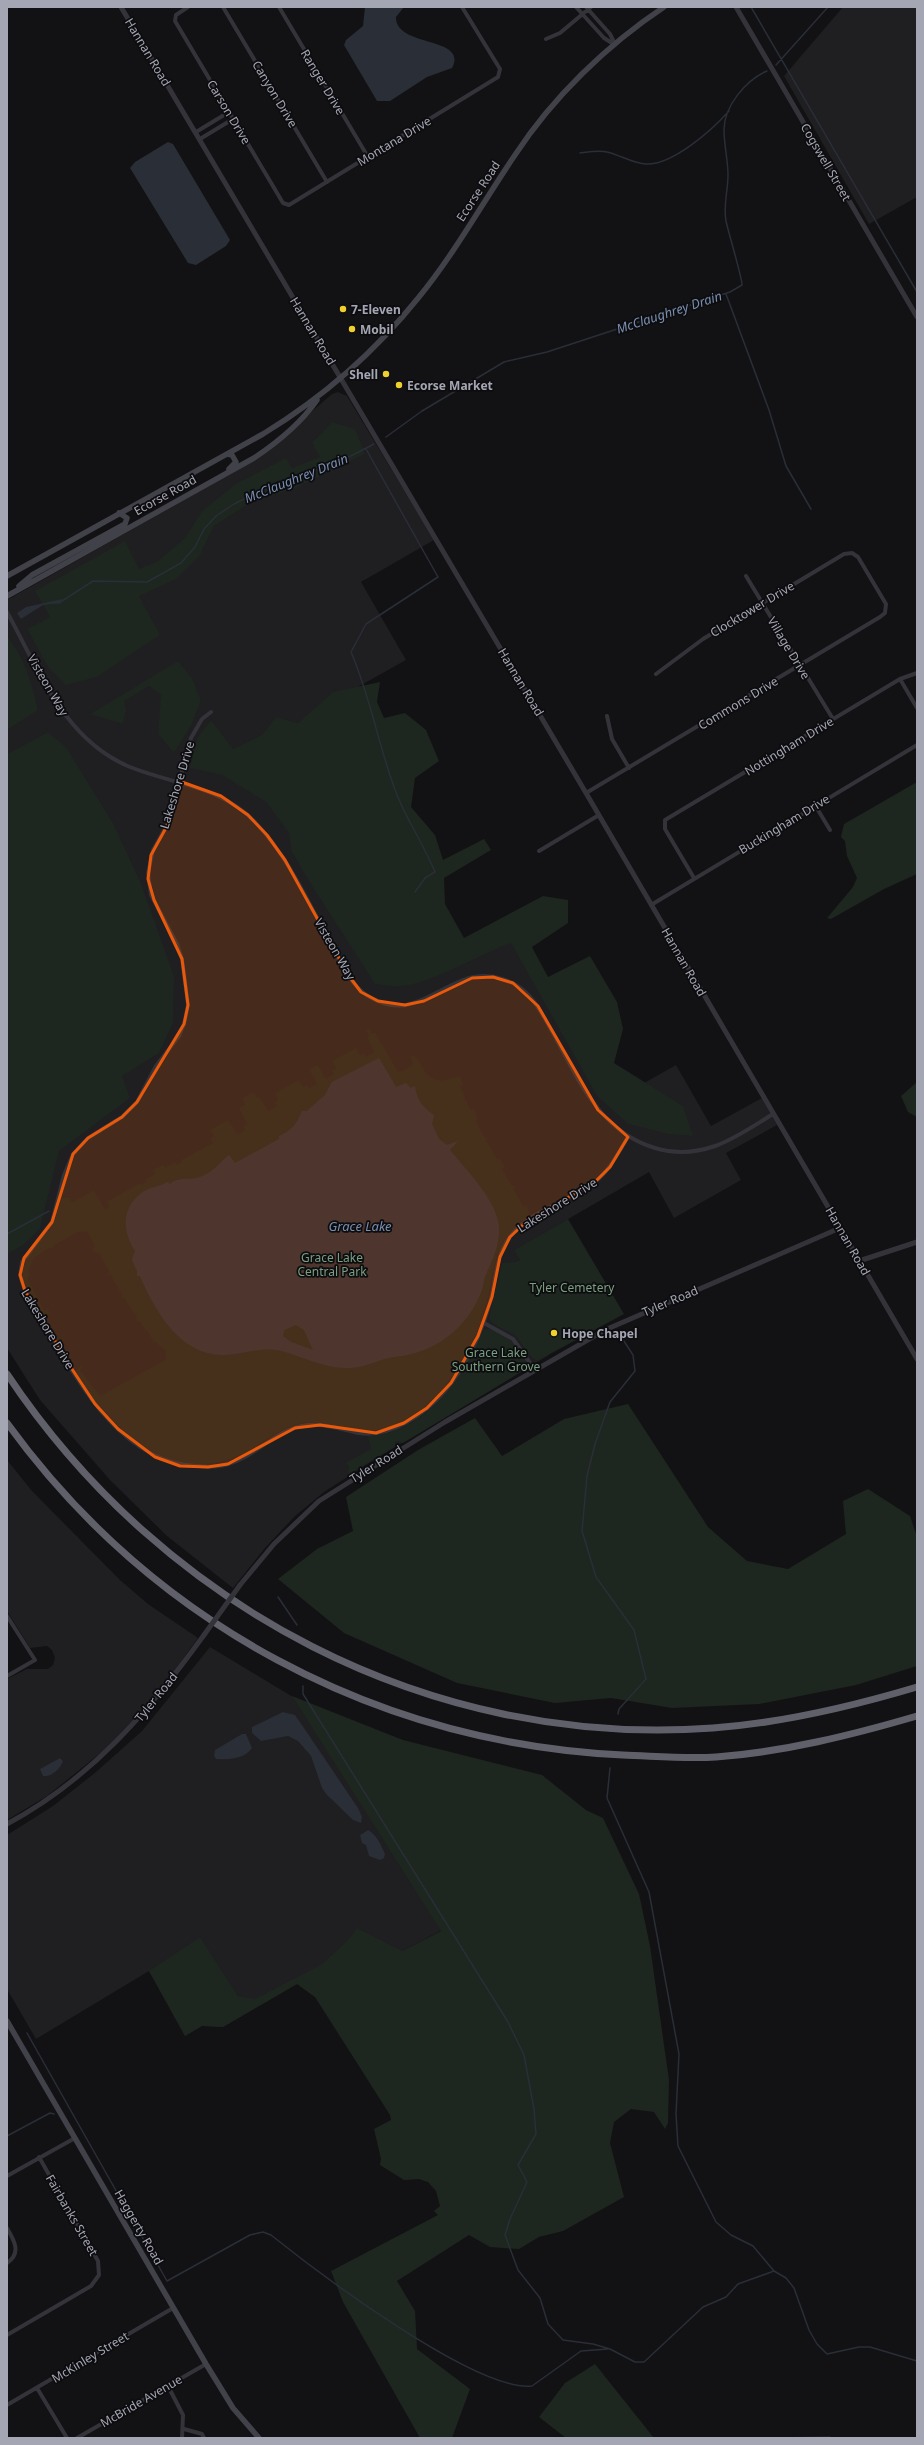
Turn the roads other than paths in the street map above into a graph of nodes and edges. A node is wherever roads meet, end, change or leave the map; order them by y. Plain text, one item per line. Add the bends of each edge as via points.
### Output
1 (121, 7) edge
2 (188, 7) edge
3 (223, 7) edge
4 (279, 7) edge
5 (465, 7) edge
6 (576, 7) edge
7 (664, 7) edge
8 (736, 7) edge
9 (588, 8) edge
10 (583, 15) junction
11 (546, 39) dead end
12 (615, 45) junction
13 (229, 112) junction
14 (234, 119) junction
15 (196, 132) junction
16 (200, 139) junction
17 (368, 157) junction
18 (327, 182) junction
19 (286, 205) joint
20 (917, 317) edge
21 (341, 378) junction
22 (320, 396) junction
23 (227, 454) junction
24 (194, 492) junction
25 (119, 513) junction
26 (7, 576) edge
27 (746, 576) dead end
28 (16, 590) junction
29 (7, 596) edge
30 (762, 604) junction
31 (886, 610) joint
32 (7, 612) edge
33 (799, 666) junction
34 (917, 673) edge
35 (656, 674) dead end
36 (900, 679) junction
37 (917, 708) edge
38 (211, 712) dead end
39 (608, 716) dead end
40 (833, 719) junction
41 (917, 744) edge
42 (628, 768) junction
43 (179, 780) junction
44 (586, 793) junction
45 (815, 806) junction
46 (599, 815) junction
47 (830, 830) dead end
48 (539, 851) dead end
49 (694, 878) junction
50 (651, 905) junction
51 (773, 1114) junction
52 (628, 1137) junction
53 (840, 1228) junction
54 (917, 1242) edge
55 (859, 1260) junction
56 (484, 1323) junction
57 (917, 1359) edge
58 (535, 1370) junction
59 (7, 1374) edge
60 (7, 1423) edge
61 (7, 1616) edge
62 (7, 1676) edge
63 (917, 1687) edge
64 (917, 1716) edge
65 (7, 1824) edge
66 (7, 2021) edge
67 (75, 2138) junction
68 (39, 2157) junction
69 (7, 2176) edge
70 (7, 2228) edge
71 (7, 2263) edge
72 (173, 2308) junction
73 (7, 2335) edge
74 (206, 2364) junction
75 (168, 2386) junction
76 (37, 2388) junction
77 (7, 2405) edge
78 (184, 2429) junction
79 (67, 2438) edge
80 (77, 2438) edge
81 (182, 2438) edge
82 (204, 2438) edge
83 (259, 2438) edge

1 - 15 street, Hannan Road
2 - 13 street, Carson Drive via 174,17
3 - 18 street, Canyon Drive
4 - 17 street, Ranger Drive
5 - 17 street, Montana Drive via 500,69 500,75
6 - 10 street
7 - 12 main road, Ecorse Road
8 - 20 street, Cogswell Street
9 - 10 street
9 - 12 street via 610,34
10 - 11 street via 560,33
10 - 12 street via 604,38
12 - 21 main road, Ecorse Road via 579,78 543,117 515,154 420,297
13 - 14 street, Carson Drive
13 - 15 street
14 - 16 street
14 - 19 street, Carson Drive
15 - 16 street, Hannan Road
16 - 21 street, Hannan Road
17 - 18 street, Montana Drive
18 - 19 street, Montana Drive
21 - 22 main road, Ecorse Road
21 - 44 street, Hannan Road
22 - 23 main road, Ecorse Road via 283,422
22 - 24 main road, Ecorse Road via 303,418 272,446
23 - 24 main road via 234,456 235,464 199,486
23 - 25 main road, Ecorse Road
24 - 28 main road, Ecorse Road
25 - 26 main road, Ecorse Road
25 - 28 main road via 127,518 126,524 32,575
27 - 30 street, Village Drive
28 - 29 main road, Ecorse Road
30 - 31 street, Clocktower Drive via 842,555 852,553 858,557 878,590 885,602
30 - 33 street, Village Drive
30 - 35 street, Clocktower Drive via 703,639
31 - 33 street, Commons Drive via 880,617
32 - 43 street, Visteon Way via 58,706 78,731 121,763
33 - 40 street, Village Drive
33 - 42 street, Commons Drive
34 - 36 street, Nottingham Drive
36 - 37 street
36 - 40 street, Nottingham Drive
38 - 43 street, Lakeshore Drive via 202,719 191,738
39 - 42 street via 612,740
40 - 49 street, Nottingham Drive via 664,823 664,829
41 - 45 street, Buckingham Drive
42 - 44 street, Commons Drive
43 - 52 street, Visteon Way via 221,796 248,815 267,835 285,860 349,976 361,992 378,1001 405,1005 424,1001 459,982 472,978 493,977 513,983 535,1003 598,1110
43 - 56 street, Lakeshore Drive via 167,826 151,855 148,879 154,900 182,959 188,1005 184,1024 179,1036 156,1066 137,1102 122,1117 88,1138 73,1154 64,1175 52,1222 22,1262 20,1275 25,1291 95,1404 134,1445 155,1458 180,1466 228,1464 250,1454 286,1431 304,1426 320,1425 368,1434 404,1423 427,1408 447,1388
44 - 46 street, Hannan Road
45 - 47 street
45 - 49 street, Buckingham Drive
46 - 48 street
46 - 50 street, Hannan Road
49 - 50 street, Buckingham Drive
50 - 51 street, Hannan Road
51 - 52 street, Visteon Way via 726,1141 695,1151 662,1150
51 - 53 street, Hannan Road
52 - 56 street, Lakeshore Drive via 610,1168 595,1182 527,1221 510,1237 500,1257
53 - 55 street, Hannan Road
53 - 58 street, Tyler Road via 628,1318
54 - 55 street
55 - 57 street, Hannan Road
56 - 58 street via 513,1339
58 - 65 street, Tyler Road, bridge via 380,1461 318,1502 274,1544 240,1585 161,1693 121,1738 66,1786
59 - 63 highway via 51,1435 87,1478 130,1522 178,1562 262,1620 296,1639 336,1659 412,1689 470,1706 538,1720 660,1730 711,1728 780,1720 848,1707
60 - 64 highway via 87,1518 128,1557 181,1599 237,1637 284,1664 364,1701 406,1716 478,1736 557,1750 693,1757 757,1752 817,1742
61 - 62 street via 35,1660
66 - 67 main road, Haggerty Road
67 - 68 street
67 - 72 main road, Haggerty Road
68 - 69 street
68 - 73 street, Fairbanks Street via 98,2261 100,2274 91,2286
70 - 71 street via 15,2243 15,2253
72 - 74 main road, Haggerty Road
72 - 76 street, McKinley Street
74 - 75 street, McBride Avenue
74 - 83 main road, Haggerty Road via 233,2408
75 - 78 street via 180,2408
75 - 80 street, McBride Avenue
76 - 77 street, McKinley Street
76 - 79 street
78 - 81 street
78 - 82 street via 202,2434

